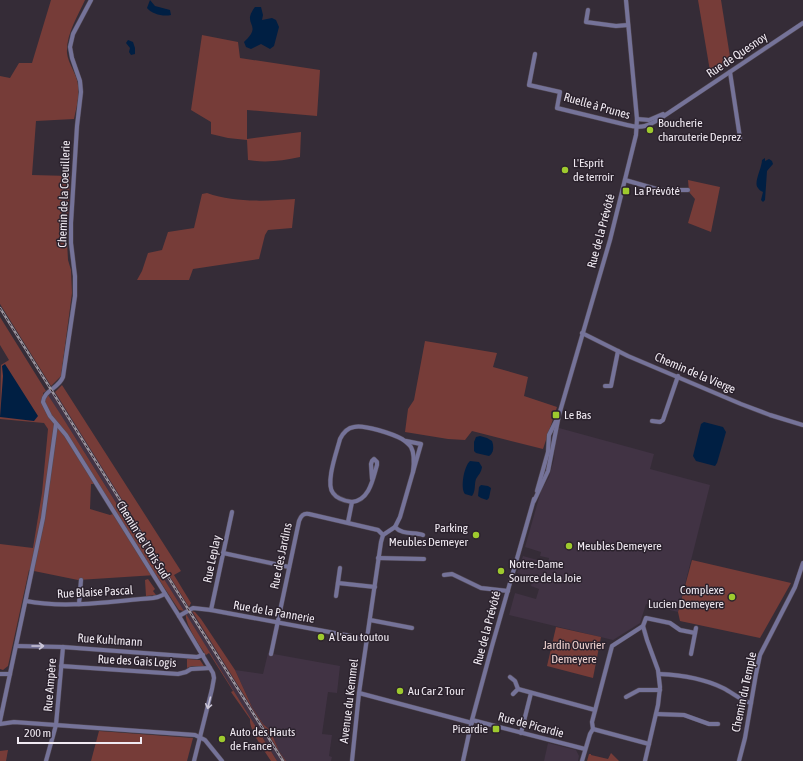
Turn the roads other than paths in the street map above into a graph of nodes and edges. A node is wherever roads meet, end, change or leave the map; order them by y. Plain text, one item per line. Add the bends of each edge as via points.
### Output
1 (90, 0) edge
2 (626, 0) edge
3 (588, 10) dead end
4 (803, 23) edge
5 (628, 25) junction
6 (535, 54) dead end
7 (730, 72) junction
8 (682, 103) junction
9 (637, 120) junction
10 (637, 128) junction
11 (740, 138) dead end
12 (625, 180) junction
13 (688, 190) dead end
14 (582, 333) junction
15 (618, 351) junction
16 (678, 376) junction
17 (605, 386) dead end
18 (652, 421) dead end
19 (56, 424) junction
20 (803, 424) edge
21 (423, 438) dead end
22 (406, 441) junction
23 (421, 444) junction
24 (413, 472) junction
25 (372, 479) dead end
26 (352, 502) junction
27 (232, 512) dead end
28 (348, 522) junction
29 (395, 527) junction
30 (383, 535) junction
31 (423, 535) dead end
32 (223, 553) junction
33 (378, 558) junction
34 (424, 559) dead end
35 (803, 563) edge
36 (289, 567) junction
37 (340, 568) dead end
38 (444, 575) dead end
39 (81, 580) dead end
40 (338, 583) junction
41 (374, 587) junction
42 (508, 591) junction
43 (165, 594) junction
44 (336, 596) dead end
45 (26, 601) junction
46 (79, 604) junction
47 (211, 610) junction
48 (179, 616) junction
49 (370, 620) junction
50 (277, 623) junction
51 (644, 626) junction
52 (412, 628) dead end
53 (696, 628) dead end
54 (695, 634) junction
55 (367, 639) junction
56 (16, 646) junction
57 (63, 647) junction
58 (271, 654) dead end
59 (691, 654) dead end
60 (203, 655) junction
61 (62, 666) junction
62 (210, 668) junction
63 (0, 674) edge
64 (10, 674) junction
65 (659, 674) junction
66 (510, 677) dead end
67 (518, 689) junction
68 (660, 690) junction
69 (359, 693) junction
70 (531, 693) junction
71 (513, 694) dead end
72 (626, 697) dead end
73 (751, 703) junction
74 (595, 710) junction
75 (656, 714) junction
76 (472, 721) junction
77 (0, 722) edge
78 (718, 724) dead end
79 (56, 725) junction
80 (593, 730) junction
81 (521, 733) junction
82 (200, 737) junction
83 (649, 744) junction
84 (210, 745) junction
85 (198, 747) junction
86 (585, 749) junction
87 (46, 761) edge
88 (194, 761) edge
89 (222, 761) edge
90 (352, 761) edge
91 (463, 761) edge
92 (582, 761) edge
93 (644, 761) edge
94 (739, 761) edge

1 - 19 street, Chemin de la Coeuillerie via 73,34 70,46 81,88 71,223 75,296 64,374 59,385 45,394 42,402
2 - 5 street, Rue de la Prévôté
3 - 5 street via 586,22
4 - 7 street, Rue de Quesnoy
5 - 9 street, Rue de la Prévôté
6 - 10 street, Ruelle à Prunes via 530,85 560,92 557,108
7 - 8 street, Rue de Quesnoy
7 - 11 street
8 - 9 street, Rue de Quesnoy via 654,119
8 - 10 street, Rue de Quesnoy via 652,124
9 - 10 street, Rue de la Prévôté
10 - 12 street, Rue de la Prévôté
12 - 13 street via 660,190
12 - 14 street, Rue de la Prévôté
14 - 15 street, Chemin de la Vierge
14 - 42 street, Rue de la Prévôté via 559,415 548,435 548,452
15 - 16 street, Chemin de la Vierge
15 - 17 street via 611,386
16 - 18 street via 663,420
16 - 20 street, Chemin de la Vierge via 764,413
19 - 43 street, Chemin de l'Oris Sud via 66,435
19 - 45 street via 45,511
21 - 23 street
22 - 23 street
22 - 24 street via 413,453
22 - 26 street via 394,435 359,426 344,432 340,439 330,485 336,497
23 - 24 street
24 - 29 street
25 - 26 street via 366,495
26 - 28 street
27 - 32 street, Rue Leplay
28 - 30 street via 375,528
28 - 36 street, Rue des Jardins via 302,515 298,521
29 - 30 street
29 - 31 street via 401,533
30 - 33 street, Avenue du Kemmel
32 - 36 street
32 - 47 street, Rue Leplay
33 - 34 street
33 - 41 street, Avenue du Kemmel
35 - 73 street, Chemin du Temple via 797,583 760,654
36 - 50 street, Rue des Jardins
37 - 40 street
38 - 42 street via 452,574 481,588
39 - 46 street
40 - 41 street
40 - 44 street
41 - 49 street, Avenue du Kemmel
42 - 76 street, Rue de la Prévôté
43 - 46 street, Rue Blaise Pascal via 153,598
43 - 48 street, Chemin de l'Oris Sud
45 - 46 street, Rue Blaise Pascal
45 - 56 street
47 - 48 street, Rue de la Pannerie via 193,608
47 - 50 street, Rue de la Pannerie
48 - 60 street, Chemin de l'Oris Sud
49 - 52 street
49 - 55 street, Avenue du Kemmel
50 - 55 street, Rue de la Pannerie
50 - 58 street, Rue des Jardins
51 - 54 street via 646,618 670,623 680,630
51 - 65 street
51 - 74 street via 612,646
53 - 54 street
54 - 59 street
55 - 69 street, Avenue du Kemmel
56 -> 57 street, Rue Kuhlmann
56 - 64 street
57 - 60 street, Rue Kuhlmann via 197,657
57 - 61 street, Rue Ampère
60 - 62 street, Chemin de l'Oris Sud
61 - 62 street, Rue des Gais Logis via 178,674 195,668
61 - 79 street, Rue Ampère
62 -> 82 street via 214,682
63 - 64 street
64 - 77 street
65 - 68 street
65 - 73 street via 702,680
66 - 67 street via 516,682
67 - 70 street
67 - 71 street
68 - 72 street via 639,690
68 - 75 street
69 - 76 street, Rue de Picardie
69 - 90 street, Avenue du Kemmel
70 - 74 street
70 - 81 street
73 - 94 street, Chemin du Temple
74 - 80 street
75 - 78 street via 683,715 709,724
75 - 83 street
76 - 81 street, Rue de Picardie
76 - 91 street, Rue de la Prévôté
77 - 79 street
79 - 82 street
79 - 87 street, Rue Ampère
80 - 83 street
80 - 86 street
81 - 86 street, Rue de Picardie
82 - 84 street
82 - 85 street
83 - 93 street
84 - 85 street via 203,744
84 - 89 street
85 - 88 street
86 - 92 street

